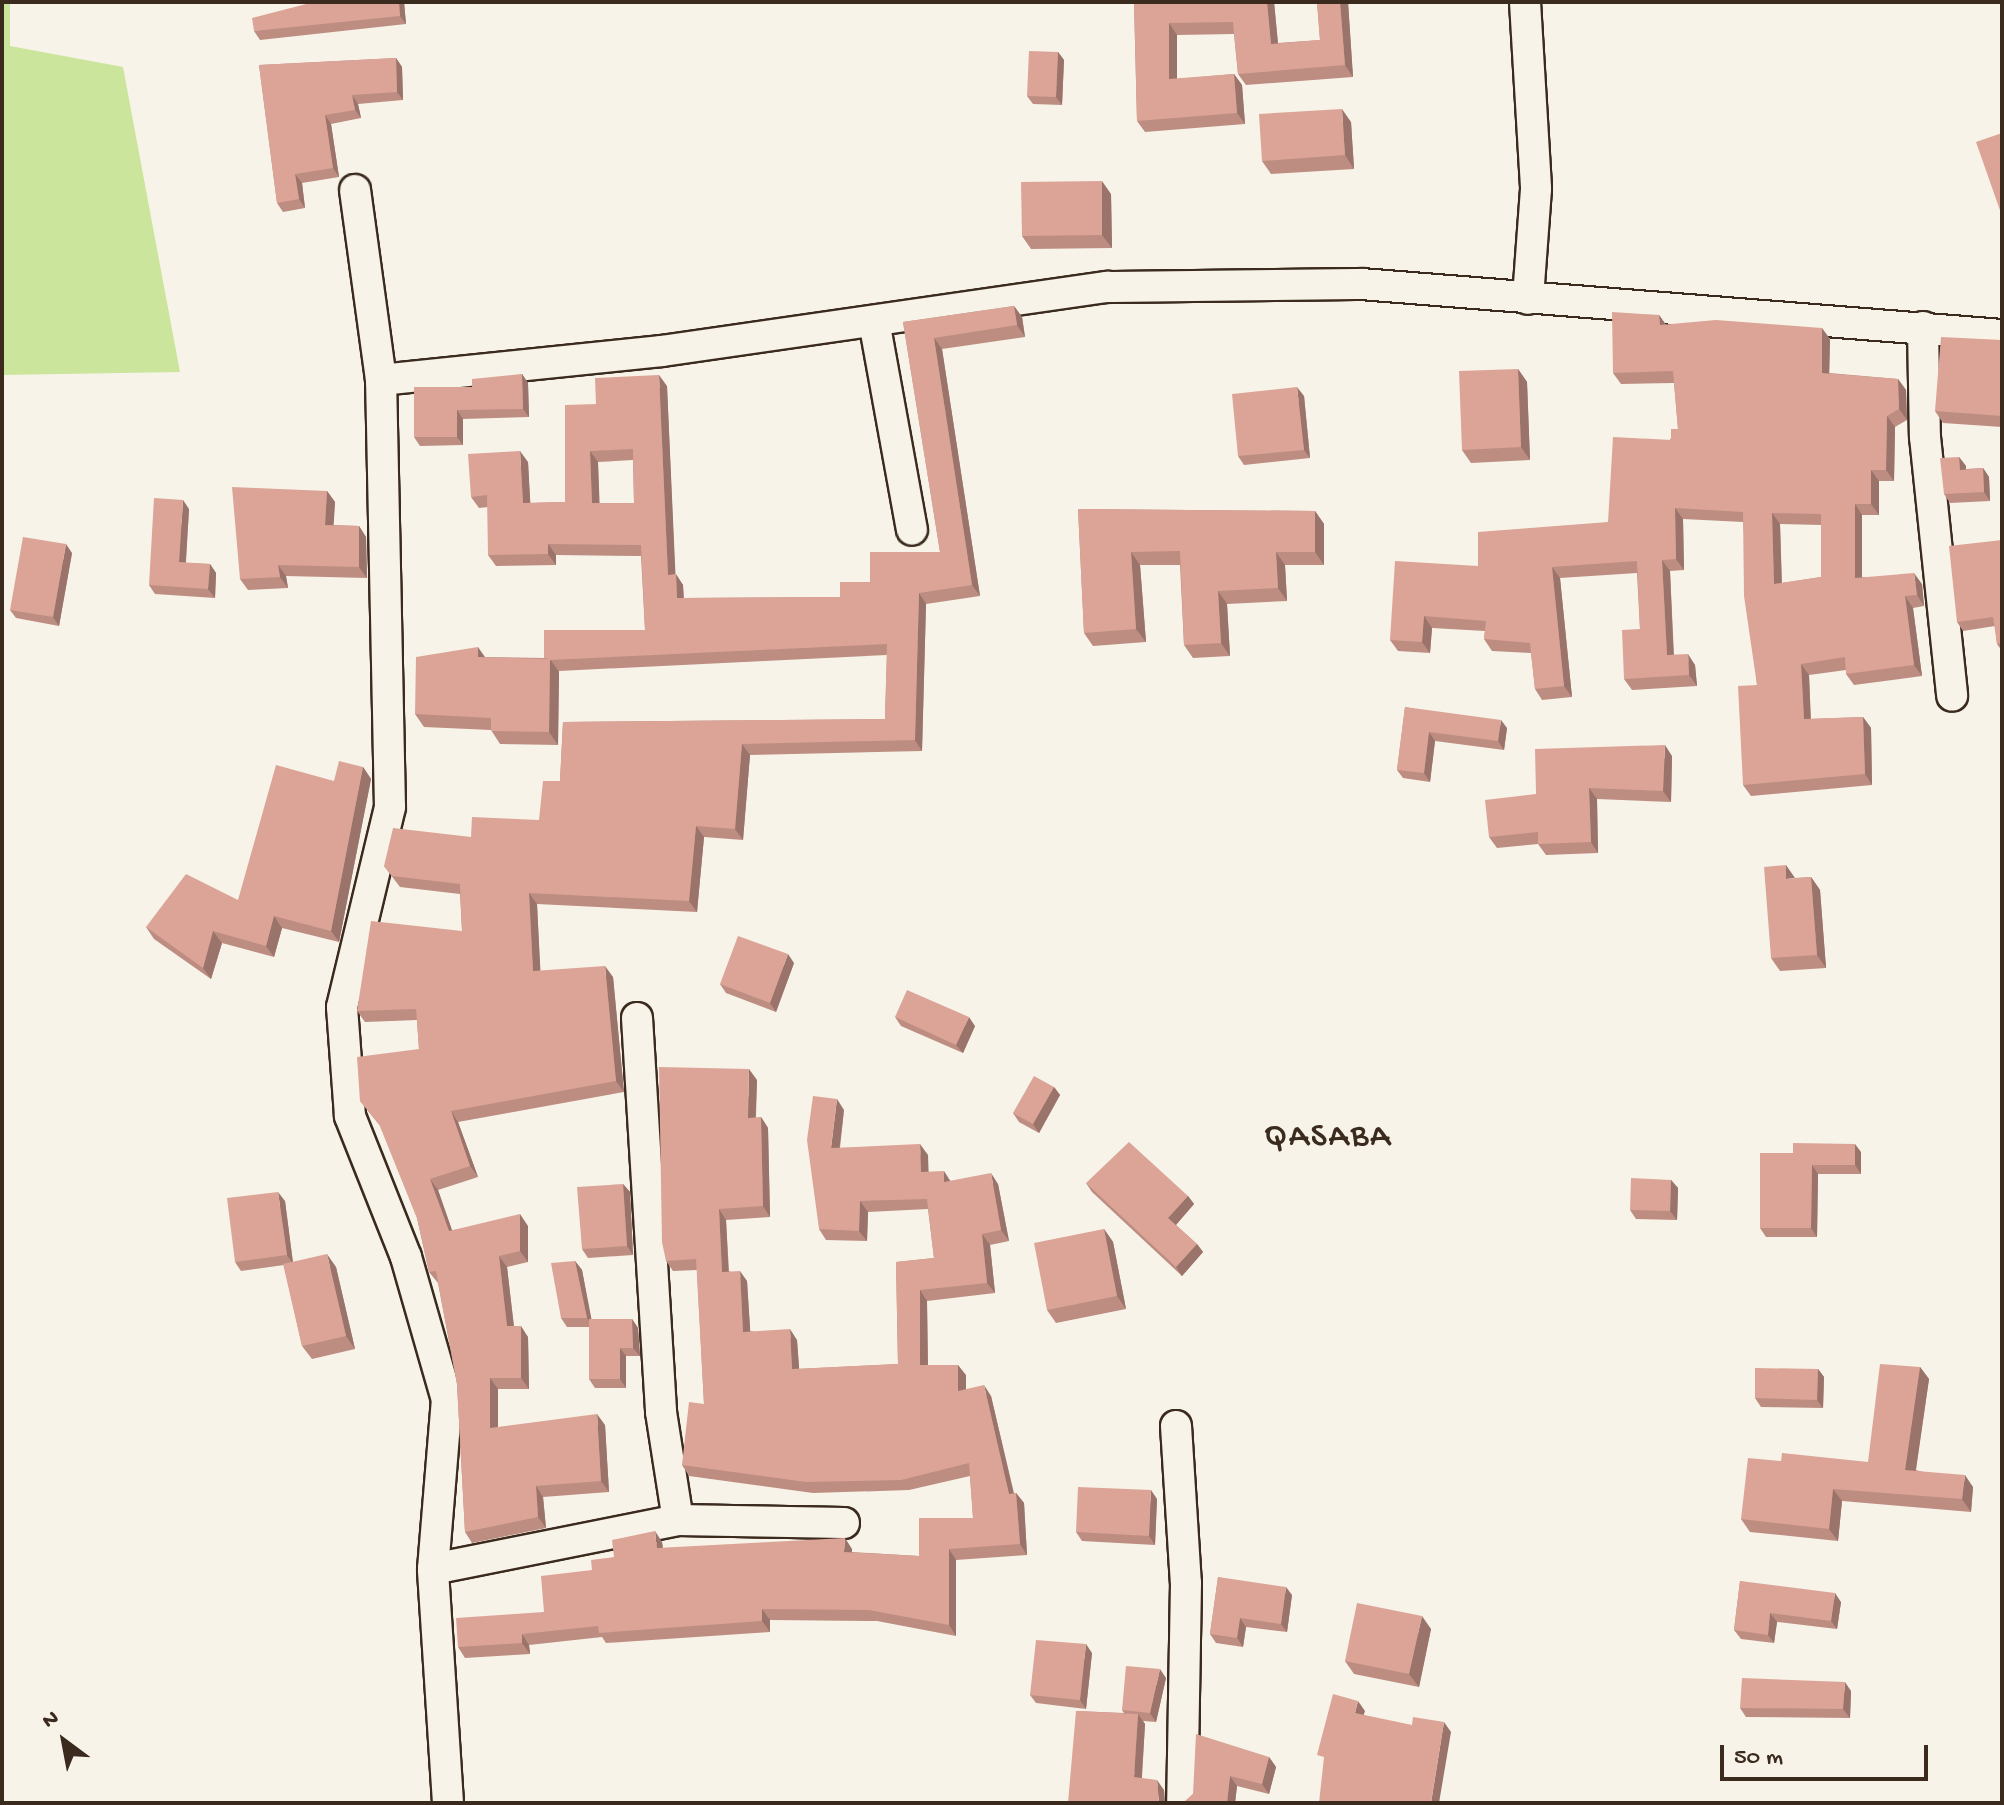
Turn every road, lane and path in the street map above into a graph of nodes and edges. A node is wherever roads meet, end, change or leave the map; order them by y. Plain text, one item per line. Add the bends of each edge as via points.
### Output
1 (1525, 2) edge
2 (355, 190) dead end
3 (1528, 299) junction
4 (874, 321) junction
5 (1923, 327) junction
6 (2002, 335) edge
7 (381, 380) junction
8 (912, 530) dead end
9 (1952, 696) dead end
10 (637, 1018) dead end
11 (1176, 1426) dead end
12 (678, 1520) junction
13 (844, 1523) dead end
14 (433, 1569) junction
15 (448, 1803) edge
16 (1182, 1803) edge

1 - 3 street via 1536,189
2 - 7 street
3 - 4 street via 1361,284 1107,287
3 - 5 street
4 - 7 street
4 - 8 street
5 - 6 street
5 - 9 street via 1925,437
7 - 14 street via 390,807 342,1007 350,1116 406,1257 447,1400
10 - 12 street via 661,1412
11 - 16 street via 1186,1583
12 - 13 street
12 - 14 street
14 - 15 street

